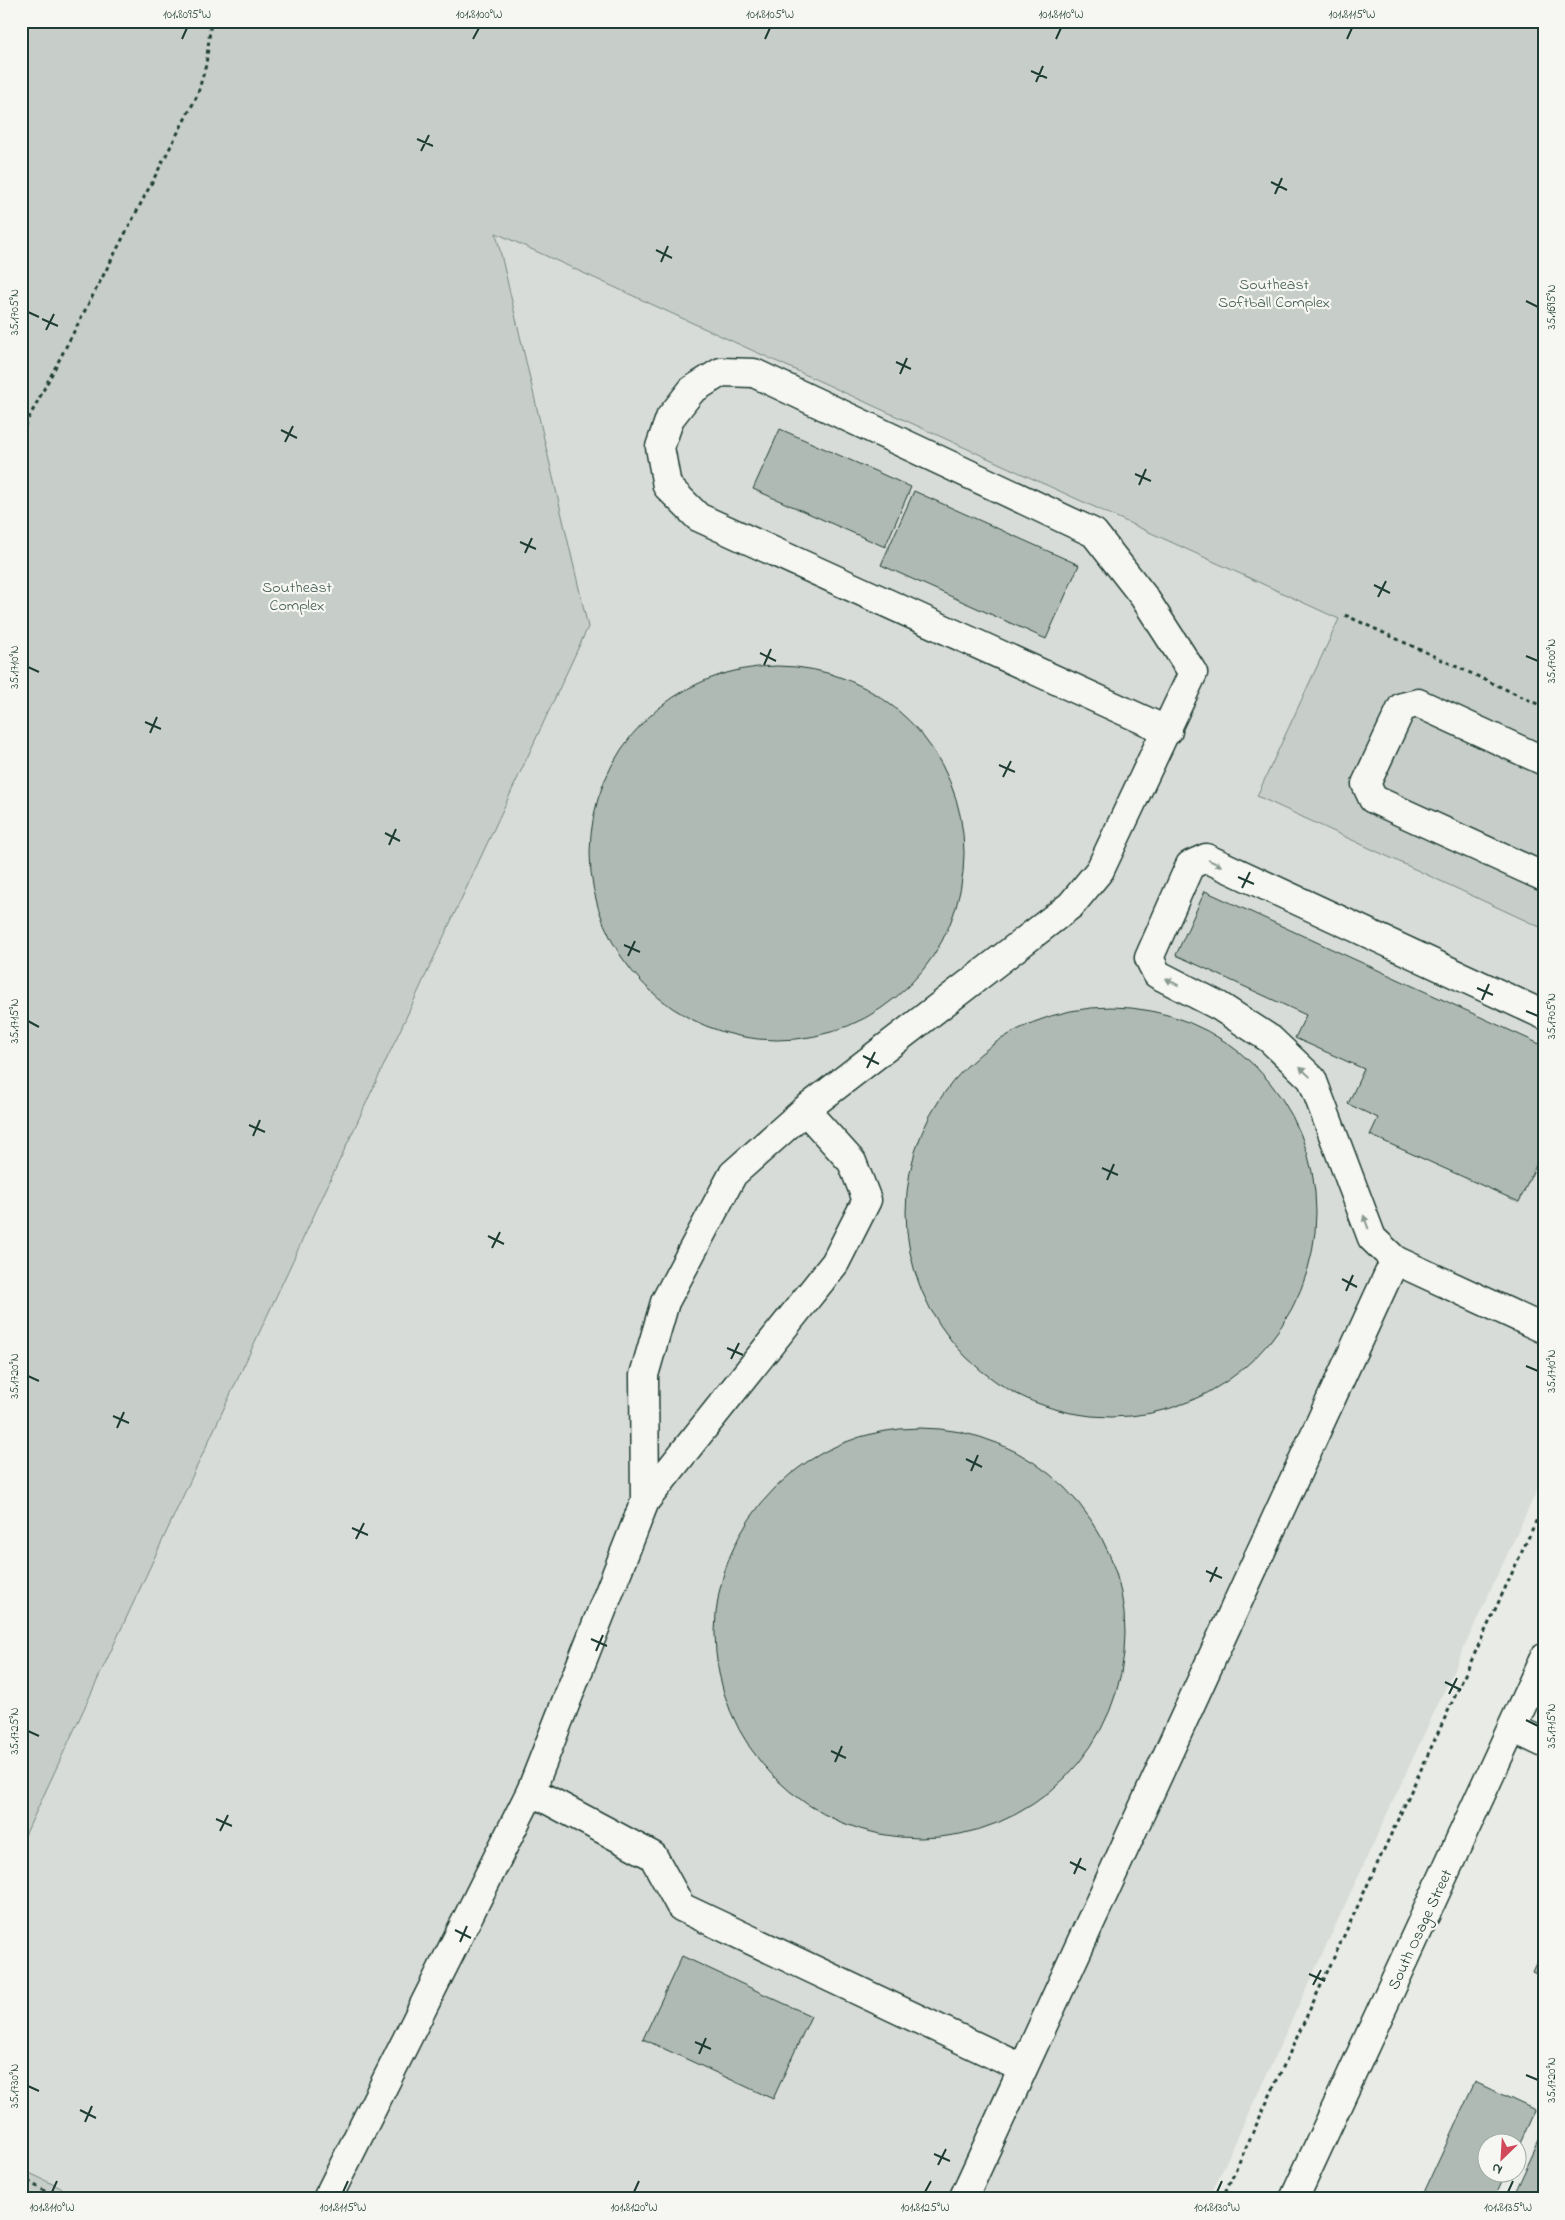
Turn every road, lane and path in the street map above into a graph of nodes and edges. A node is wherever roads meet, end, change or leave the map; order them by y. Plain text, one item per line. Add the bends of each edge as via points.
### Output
1 (211, 21) edge
2 (21, 432) edge
3 (1345, 615) dead end
4 (1544, 707) edge
5 (1168, 732) junction
6 (1544, 761) edge
7 (1544, 878) edge
8 (1544, 1014) edge
9 (805, 1110) junction
10 (1395, 1260) junction
11 (1541, 1320) edge
12 (645, 1501) junction
13 (1544, 1504) edge
14 (1544, 1658) edge
15 (1512, 1728) junction
16 (1544, 1743) edge
17 (532, 1791) junction
18 (1022, 2068) junction
19 (21, 2177) edge
20 (58, 2199) edge
21 (327, 2199) edge
22 (963, 2199) edge
23 (1222, 2199) edge
24 (1294, 2199) edge

1 - 2 path via 206,65 197,96
3 - 4 path
5 - 5 main road via 698,517 667,486 660,448 670,418 692,390 721,372 754,373 1094,534 1144,597 1194,673
5 - 9 main road via 1100,870 1071,905
6 - 7 main road via 1418,703 1402,707 1366,784 1373,799
10 -> 8 main road via 1372,1238 1312,1079 1270,1039 1219,1006 1157,974 1149,958 1190,866 1206,858
9 - 12 main road via 733,1174 665,1302 644,1375
9 - 12 main road via 852,1162 867,1200 835,1263
10 - 11 main road
10 - 18 main road
12 - 17 main road
13 - 23 path
14 - 15 main road, South Osage Street
15 - 16 main road
15 - 24 main road, South Osage Street
17 - 18 main road via 653,1856 682,1908
17 - 21 main road
18 - 22 main road
19 - 20 path

